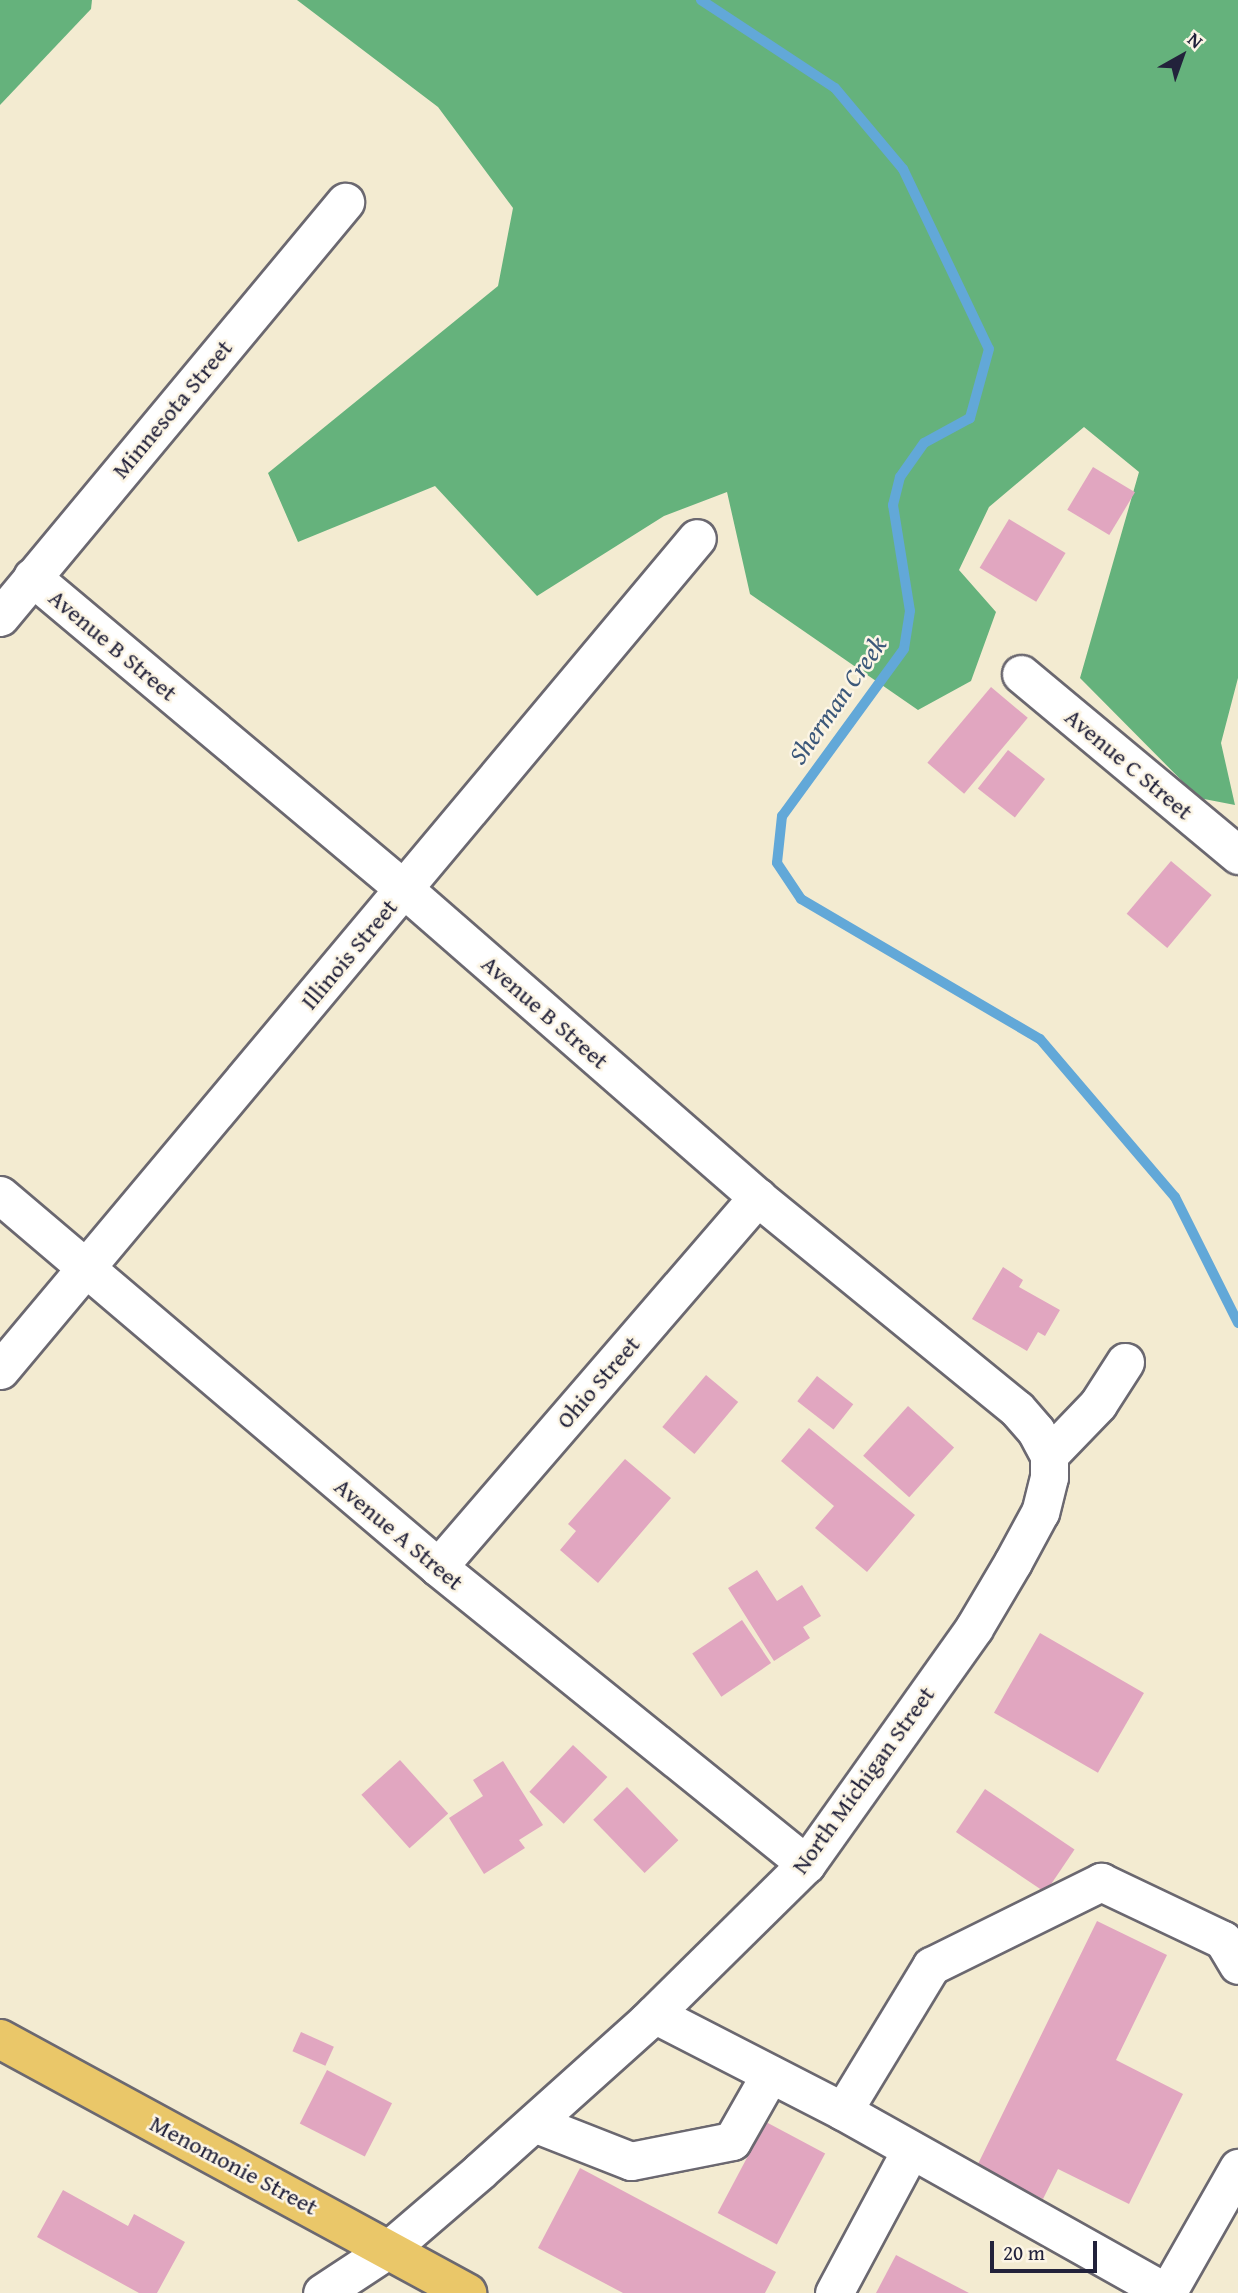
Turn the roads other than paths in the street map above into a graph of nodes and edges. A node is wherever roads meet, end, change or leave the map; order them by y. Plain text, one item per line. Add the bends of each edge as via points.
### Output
1 (345, 202) dead end
2 (697, 538) dead end
3 (32, 577) junction
4 (0, 617) edge
5 (1021, 674) dead end
6 (1238, 855) edge
7 (403, 888) junction
8 (0, 1195) edge
9 (757, 1197) junction
10 (86, 1269) junction
11 (1125, 1362) dead end
12 (0, 1370) edge
13 (1049, 1455) junction
14 (438, 1567) junction
15 (806, 1864) junction
16 (1238, 1965) edge
17 (654, 2014) junction
18 (0, 2039) edge
19 (771, 2074) junction
20 (843, 2111) junction
21 (534, 2123) junction
22 (910, 2151) junction
23 (1238, 2168) edge
24 (388, 2249) junction
25 (464, 2292) edge
26 (322, 2293) edge
27 (834, 2293) edge
28 (1167, 2293) edge

1 - 3 street, Minnesota Street
2 - 7 street, Illinois Street
3 - 4 street, Minnesota Street
3 - 7 street, Avenue B Street
5 - 6 street, Avenue C Street
7 - 9 street, Avenue B Street
7 - 10 street, Illinois Street
8 - 10 street, Avenue A Street
9 - 13 street, Avenue B Street via 1017,1409
9 - 14 street, Ohio Street
10 - 12 street, Illinois Street
10 - 14 street, Avenue A Street
11 - 13 street via 1098,1404
13 - 15 street, North Michigan Street via 1040,1513 974,1628
14 - 15 street, Avenue A Street
15 - 17 street, North Michigan Street
16 - 20 street via 1223,1940 1101,1882 931,1966
17 - 19 street
17 - 21 street, North Michigan Street
18 - 24 main road, Menomonie Street
19 - 20 street
19 - 21 street via 732,2141 631,2161
20 - 22 street
21 - 24 street, North Michigan Street
22 - 27 street
22 - 28 street
23 - 28 street
24 - 25 main road, Menomonie Street
24 - 26 street, North Michigan Street

